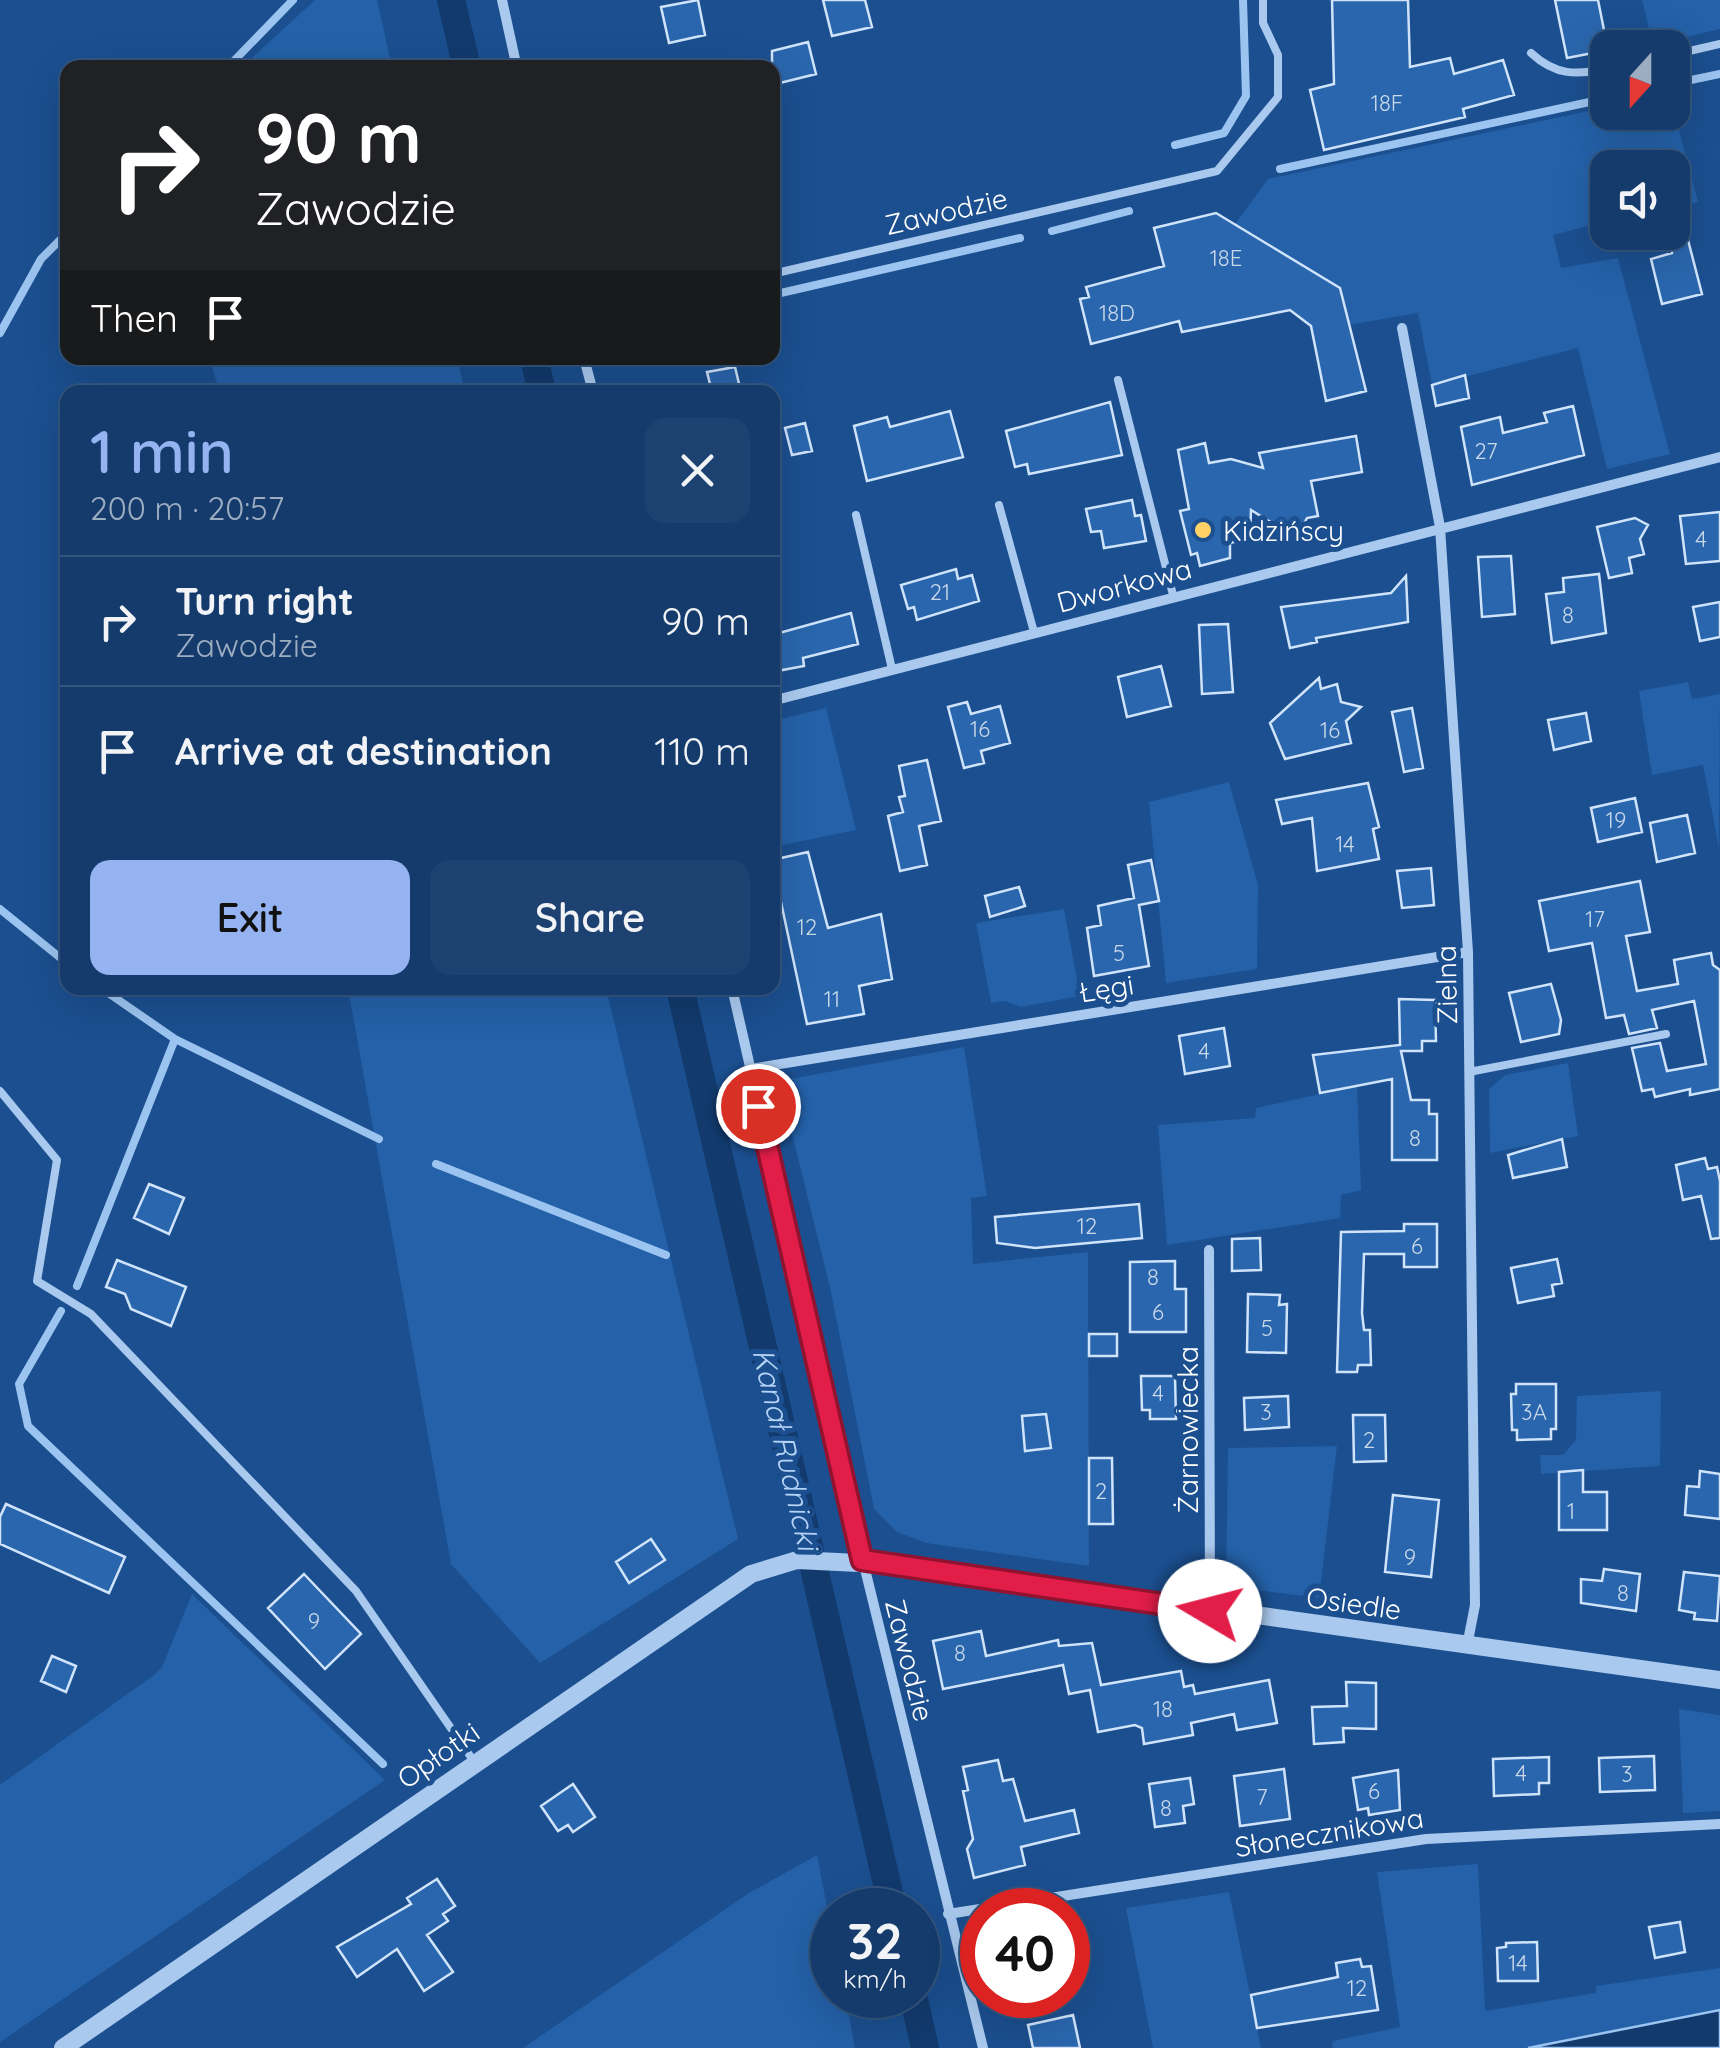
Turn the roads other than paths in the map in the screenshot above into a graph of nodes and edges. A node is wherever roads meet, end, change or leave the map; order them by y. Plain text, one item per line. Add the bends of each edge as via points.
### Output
1 (502, 0) edge
2 (1263, 0) edge
3 (1720, 44) edge
4 (1690, 51) edge
5 (1531, 53) dead end
6 (515, 60) edge
7 (1590, 73) edge
8 (780, 272) edge
9 (1402, 328) dead end
10 (1118, 380) dead end
11 (1720, 457) edge
12 (999, 505) dead end
13 (856, 515) dead end
14 (1440, 527) junction
15 (1173, 595) junction
16 (1034, 632) junction
17 (892, 669) junction
18 (780, 698) edge
19 (1468, 952) junction
20 (734, 995) edge
21 (1666, 1034) dead end
22 (750, 1069) junction
23 (1470, 1072) junction
24 (0, 1091) edge
25 (1209, 1250) dead end
26 (862, 1560) junction
27 (1210, 1611) junction
28 (1467, 1646) junction
29 (1720, 1680) edge
30 (475, 1762) junction
31 (1720, 1824) edge
32 (948, 1914) junction
33 (62, 2048) edge
34 (983, 2048) edge

1 - 6 street
2 - 8 lane, Zawodzie via 1278,56 1278,97 1217,171
3 - 4 lane
5 - 7 lane via 1573,76
9 - 14 street, Zielna
10 - 15 lane
11 - 14 street, Dworkowa
12 - 16 lane
13 - 17 lane
14 - 15 street, Dworkowa
14 - 19 street, Zielna
15 - 16 street, Dworkowa
16 - 17 street, Dworkowa
17 - 18 street, Dworkowa
19 - 22 street, Łęgi
19 - 23 street, Zielna
20 - 22 street, Zawodzie
21 - 23 lane
22 - 26 street, Zawodzie
23 - 28 street, Zielna via 1475,1605
24 - 30 lane via 57,1160 36,1281 91,1314 356,1591
25 - 27 street, Żarnowiecka
26 - 27 street, Osiedle
26 - 30 street, Opłotki via 797,1560 751,1574
26 - 32 street, Zawodzie
27 - 28 street, Osiedle
28 - 29 street, Osiedle
30 - 33 street, Opłotki
31 - 32 street, Słonecznikowa via 1426,1839
32 - 34 street, Zawodzie

